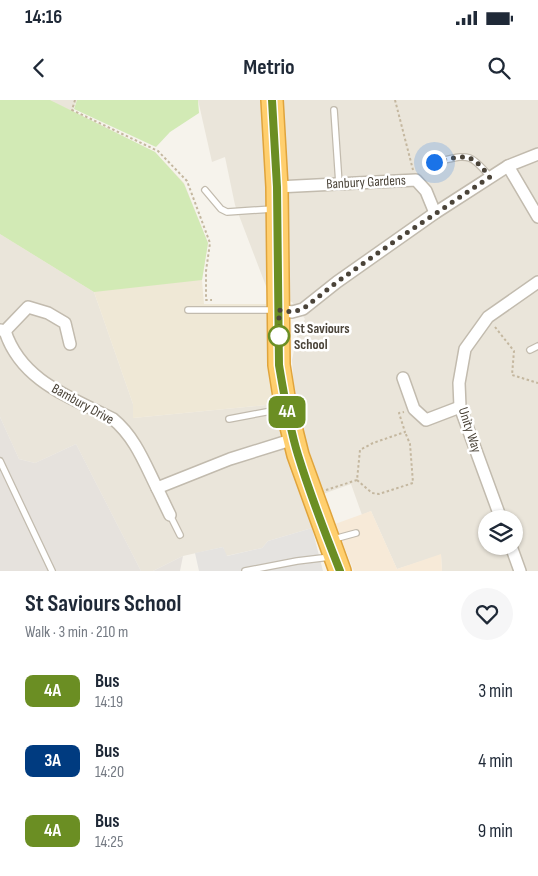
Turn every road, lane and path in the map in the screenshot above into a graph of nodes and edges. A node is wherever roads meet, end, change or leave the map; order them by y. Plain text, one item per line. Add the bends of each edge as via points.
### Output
1 (75, 100) edge
2 (272, 100) edge
3 (395, 100) edge
4 (334, 110) dead end
5 (538, 154) edge
6 (434, 162) dead end
7 (508, 166) junction
8 (490, 177) junction
9 (416, 180) junction
10 (339, 184) junction
11 (277, 187) junction
12 (205, 190) dead end
13 (278, 209) junction
14 (435, 213) junction
15 (538, 216) edge
16 (538, 282) edge
17 (212, 300) dead end
18 (188, 310) dead end
19 (279, 310) junction
20 (488, 318) junction
21 (3, 330) edge
22 (70, 344) dead end
23 (538, 346) edge
24 (530, 350) dead end
25 (403, 378) dead end
26 (538, 383) edge
27 (460, 407) junction
28 (286, 408) junction
29 (414, 409) junction
30 (229, 419) dead end
31 (405, 432) junction
32 (294, 439) junction
33 (0, 460) edge
34 (357, 480) junction
35 (157, 488) junction
36 (320, 492) dead end
37 (498, 510) edge
38 (170, 515) joint
39 (356, 533) dead end
40 (180, 535) dead end
41 (514, 555) edge
42 (334, 556) edge
43 (52, 571) edge
44 (245, 571) edge
45 (520, 571) edge

1 - 17 path via 72,110 158,150 187,181 210,244 206,300
2 - 11 highway
3 - 9 path
4 - 10 lane
5 - 7 street
6 - 8 lane via 471,157
7 - 8 street
7 - 15 street
8 - 14 street
9 - 10 street, Banbury Gardens
9 - 14 street, Banbury Gardens via 426,191
10 - 11 street, Banbury Gardens
11 - 13 highway
12 - 13 lane via 227,212
13 - 19 highway
14 - 19 street via 303,309 292,312
16 - 20 street, Unity Way
18 - 19 lane
19 - 28 highway via 279,365
20 - 26 path via 514,351 512,375
20 - 27 street, Unity Way via 465,349 459,383
21 - 22 street via 28,307 65,323
21 - 35 street, Bambury Drive via 25,367 50,387 113,419 129,434
23 - 24 lane
25 - 29 street
27 - 29 street via 426,420
27 - 37 street, Unity Way
28 - 30 lane
28 - 32 highway
29 - 31 path via 399,413
31 - 34 path via 372,442 360,450
31 - 34 path via 410,444 413,484 380,494 372,493
32 - 35 street via 230,459
32 - 42 highway
33 - 43 lane
34 - 36 path
35 - 38 street, Bambury Drive
38 - 40 lane
39 - 42 lane
41 - 45 street
42 - 44 lane

